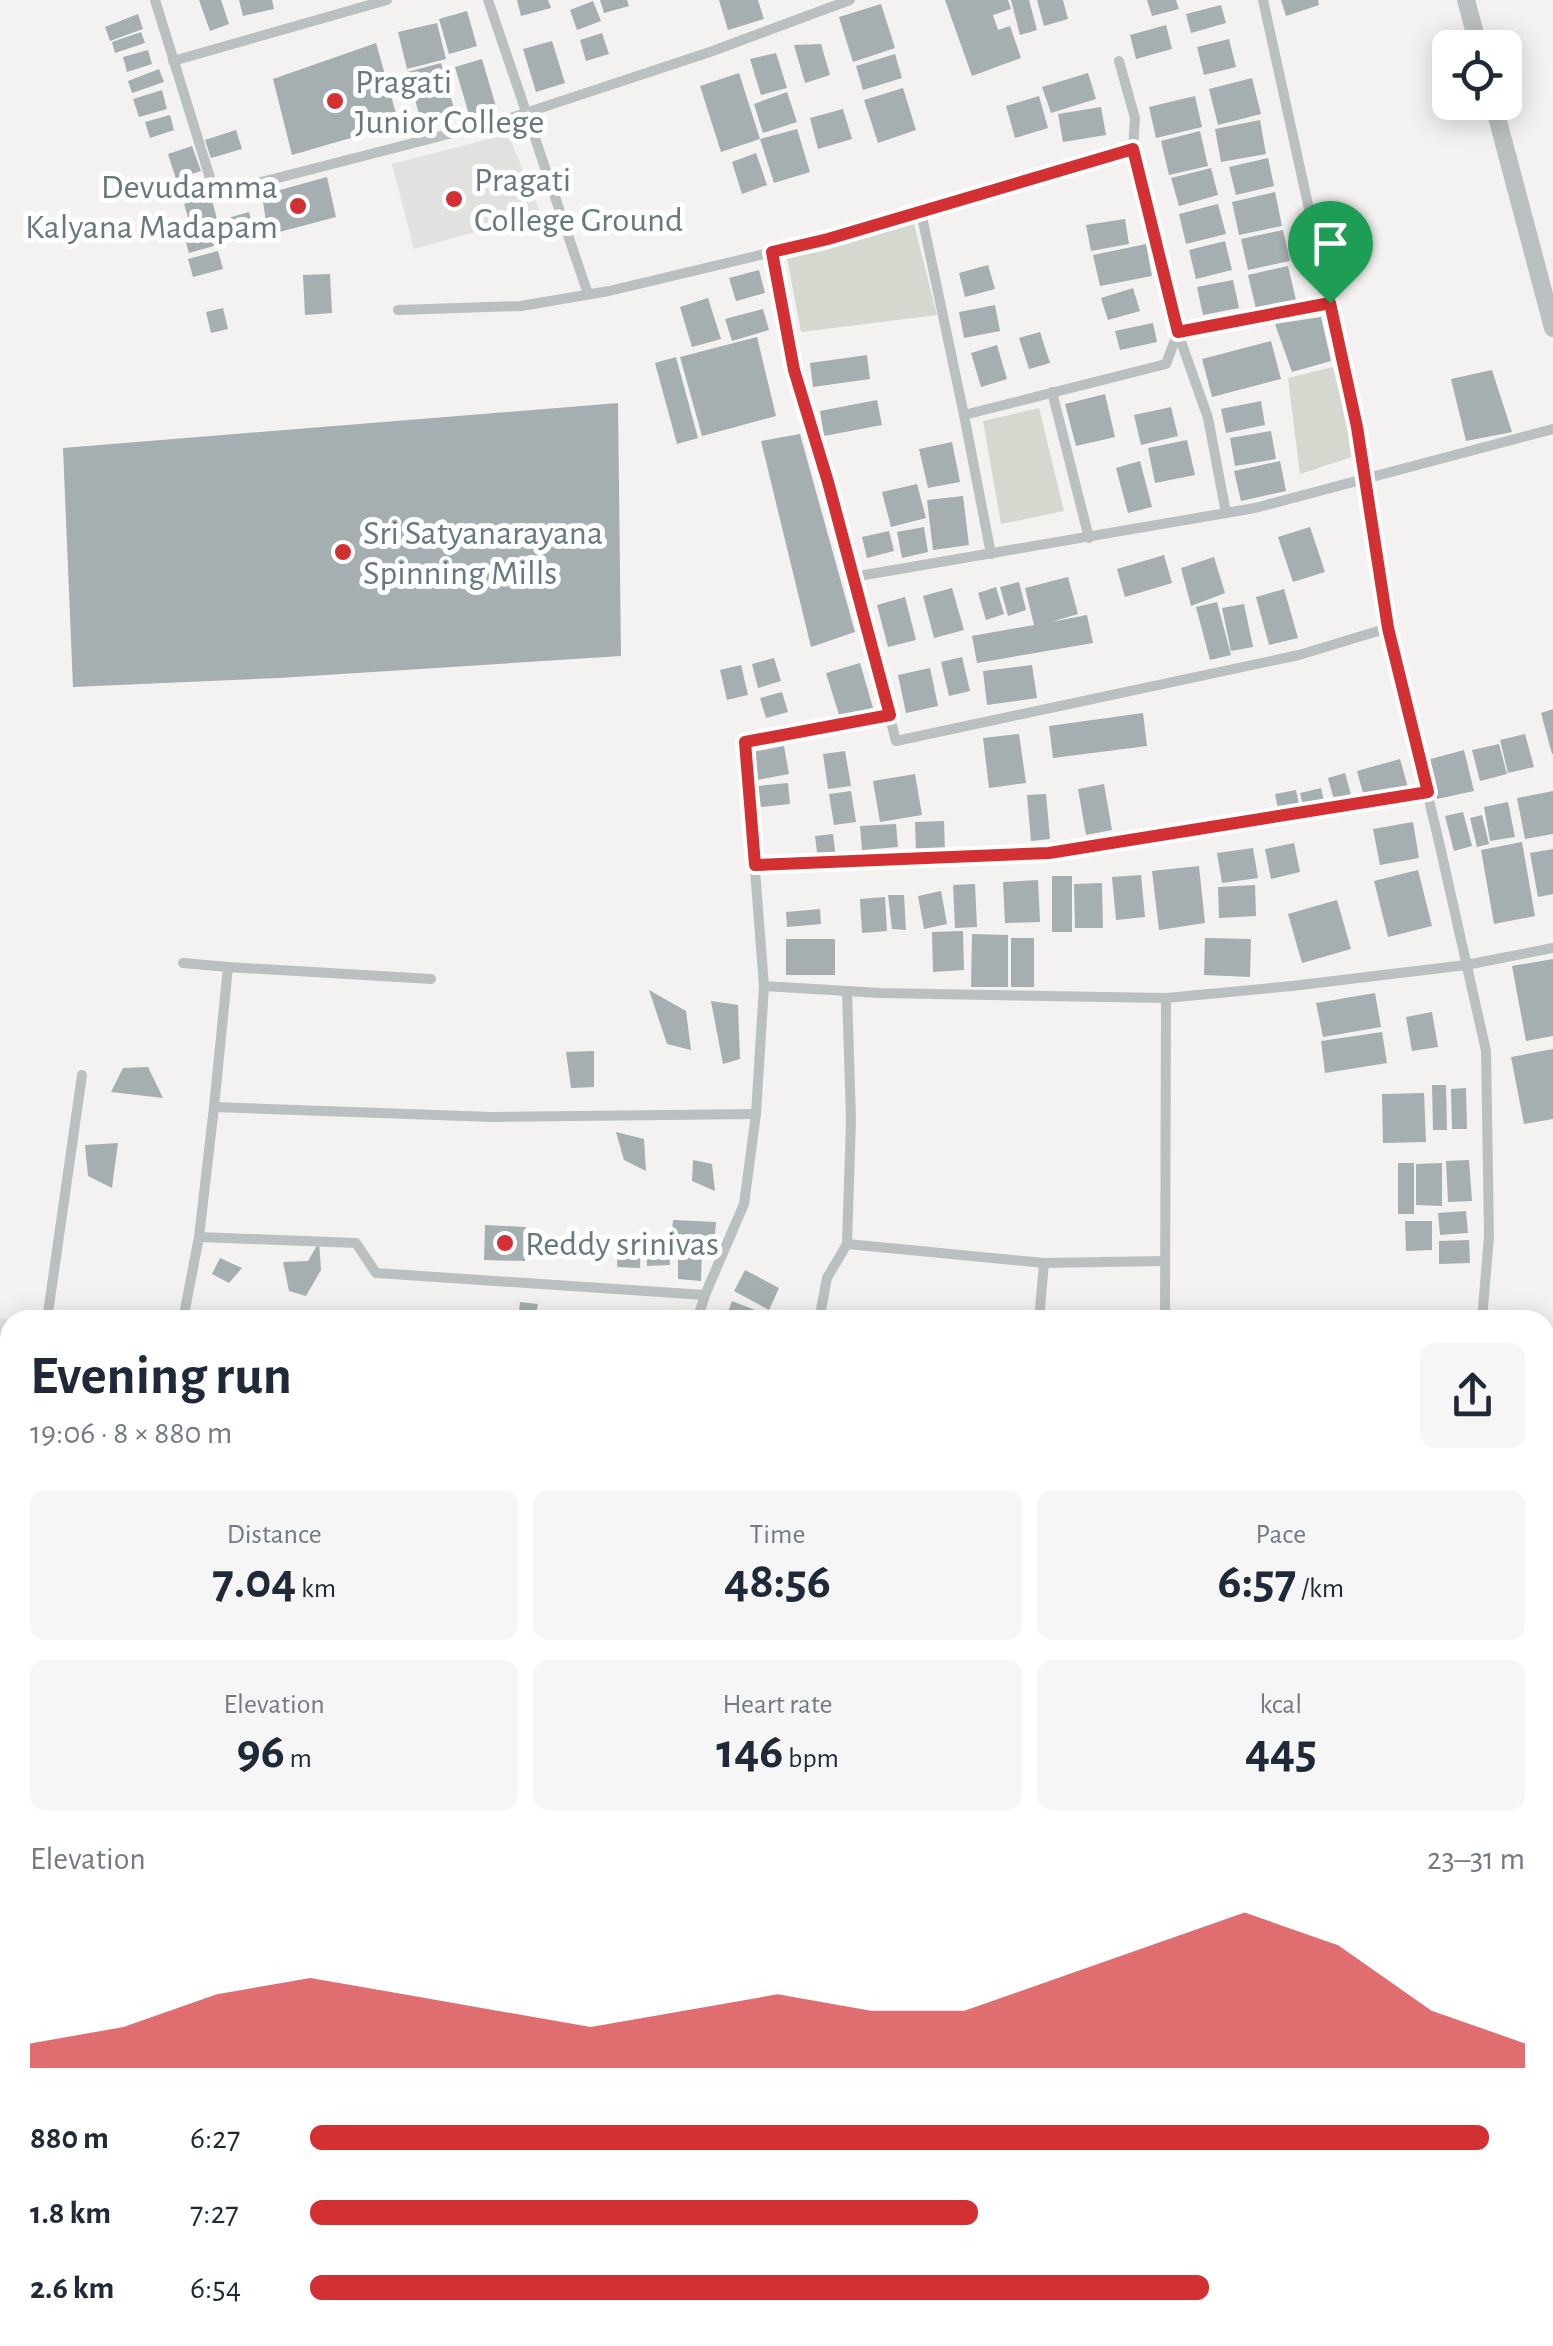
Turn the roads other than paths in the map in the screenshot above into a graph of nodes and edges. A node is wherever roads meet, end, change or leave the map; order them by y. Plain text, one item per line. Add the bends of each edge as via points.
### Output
1 (488, 0) edge
2 (850, 0) edge
3 (1263, 0) edge
4 (1466, 0) edge
5 (382, 1) edge
6 (156, 4) edge
7 (1474, 30) edge
8 (174, 61) junction
9 (1119, 62) dead end
10 (527, 112) junction
11 (1498, 120) edge
12 (1133, 149) junction
13 (921, 212) junction
14 (772, 252) junction
15 (588, 294) junction
16 (1330, 303) junction
17 (398, 310) dead end
18 (1553, 328) edge
19 (1178, 332) junction
20 (1052, 392) junction
21 (964, 415) junction
22 (1553, 429) edge
23 (1365, 479) junction
24 (1226, 514) junction
25 (1089, 538) junction
26 (990, 554) junction
27 (853, 576) junction
28 (1388, 628) junction
29 (890, 715) junction
30 (1428, 792) junction
31 (755, 865) junction
32 (1553, 948) edge
33 (183, 962) dead end
34 (1466, 965) junction
35 (228, 968) junction
36 (430, 979) dead end
37 (764, 986) junction
38 (847, 991) junction
39 (1166, 998) junction
40 (82, 1075) dead end
41 (214, 1107) junction
42 (756, 1114) junction
43 (198, 1238) junction
44 (847, 1244) junction
45 (1164, 1261) junction
46 (1044, 1264) junction
47 (705, 1296) junction
48 (48, 1310) edge
49 (185, 1310) edge
50 (700, 1310) edge
51 (821, 1310) edge
52 (1040, 1310) edge
53 (1165, 1310) edge
54 (1483, 1310) edge

1 - 10 street
2 - 10 street
3 - 16 street
4 - 7 street
5 - 8 street
6 - 8 street
8 - 10 street via 216,194
9 - 12 street via 1135,118
10 - 15 street
11 - 18 street
12 - 13 street
12 - 19 street
13 - 14 street
13 - 21 street
14 - 15 street
14 - 27 street via 794,370
15 - 17 street via 521,306
16 - 19 street
16 - 23 street
19 - 20 street via 1166,364
19 - 24 street via 1208,418
20 - 21 street
20 - 25 street
21 - 26 street
22 - 23 street
23 - 24 street
23 - 28 street
24 - 25 street
25 - 26 street
26 - 27 street
27 - 29 street
28 - 29 street via 1299,655 896,741
28 - 30 street
29 - 31 street via 745,742
30 - 31 street via 1049,853
30 - 34 street
31 - 37 street
32 - 34 street
33 - 35 street
34 - 39 street
34 - 54 street via 1486,1051 1489,1236
35 - 36 street
35 - 41 street
37 - 38 street
37 - 42 street
38 - 39 street
38 - 44 street
39 - 45 street
40 - 48 street
41 - 42 street via 492,1118
41 - 43 street
42 - 47 street via 744,1204
43 - 47 street via 356,1244 376,1274
43 - 49 street
44 - 46 street
44 - 51 street via 827,1278
45 - 46 street
45 - 53 street
46 - 52 street
47 - 50 street

